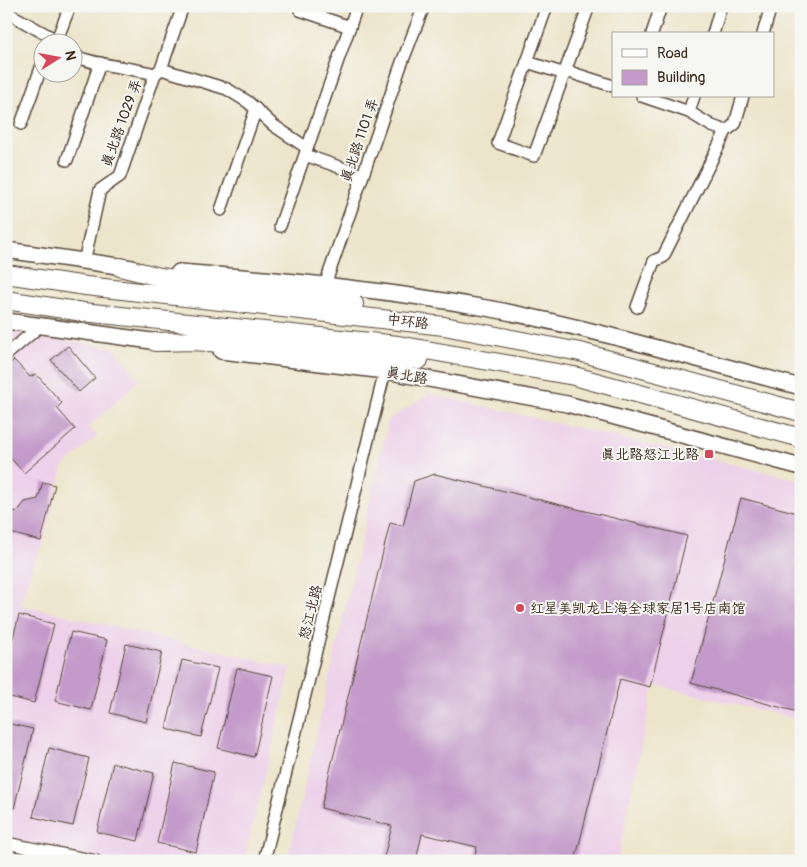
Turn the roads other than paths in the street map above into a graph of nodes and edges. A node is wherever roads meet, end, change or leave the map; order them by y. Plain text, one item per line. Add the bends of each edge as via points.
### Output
1 (70, 6) edge
2 (183, 6) edge
3 (301, 6) edge
4 (357, 6) edge
5 (424, 6) edge
6 (547, 6) edge
7 (589, 6) edge
8 (661, 6) edge
9 (721, 6) edge
10 (771, 6) edge
11 (6, 12) edge
12 (350, 28) junction
13 (41, 32) edge
14 (61, 32) edge
15 (653, 32) edge
16 (713, 32) edge
17 (764, 32) edge
18 (82, 58) edge
19 (527, 62) junction
20 (100, 63) junction
21 (158, 72) junction
22 (566, 72) junction
23 (36, 82) edge
24 (612, 86) edge
25 (648, 98) edge
26 (693, 98) edge
27 (742, 98) edge
28 (256, 109) junction
29 (689, 112) junction
30 (21, 124) dead end
31 (726, 131) junction
32 (306, 152) junction
33 (67, 160) dead end
34 (359, 174) junction
35 (221, 210) dead end
36 (280, 226) dead end
37 (6, 250) edge
38 (84, 262) junction
39 (120, 267) junction
40 (6, 274) edge
41 (325, 285) junction
42 (6, 300) edge
43 (637, 307) dead end
44 (6, 321) edge
45 (40, 326) junction
46 (444, 326) junction
47 (155, 342) junction
48 (6, 355) edge
49 (385, 371) junction
50 (574, 376) junction
51 (801, 388) edge
52 (801, 412) edge
53 (801, 438) edge
54 (801, 468) edge
55 (6, 843) edge
56 (96, 861) edge
57 (264, 861) edge

1 - 14 street
2 - 21 street, 真北路 1029 弄
3 - 12 street via 300,10
4 - 12 street
5 - 34 street, 真北路 1101 弄
6 - 19 street
7 - 22 street
8 - 15 street
9 - 16 street
10 - 17 street
11 - 13 street
12 - 32 street
18 - 20 street, 真北路 1029 弄
19 - 22 street
19 - 22 street via 498,143 534,156
20 - 21 street, 真北路 1029 弄
20 - 33 street
21 - 28 street, 真北路 1029 弄 via 227,89
21 - 38 street, 真北路 1029 弄 via 120,176 100,190
22 - 24 street
23 - 30 street
25 - 29 street
26 - 29 street
27 - 31 street via 735,124
28 - 32 street, 真北路 1029 弄
28 - 35 street
29 - 31 street
31 - 43 street via 663,257 654,261
32 - 34 street, 真北路 1029 弄
32 - 36 street
34 - 41 street, 真北路 1101 弄
37 - 38 main road
38 - 39 main road
39 - 41 main road
39 - 46 highway via 160,277 349,303
40 - 46 highway, 中环路
41 - 51 main road via 400,294 595,332
42 - 50 highway, 中环路 via 83,312 398,345
44 - 45 main road, 真北路
45 - 47 main road, 真北路
45 - 48 street
46 - 52 highway, 中环路 via 580,352
47 - 49 main road, 真北路
47 - 50 highway via 193,341 352,352 502,371
49 - 54 main road, 真北路 via 567,404
49 - 57 street, 怒江北路
50 - 53 highway, 中环路
55 - 56 street

